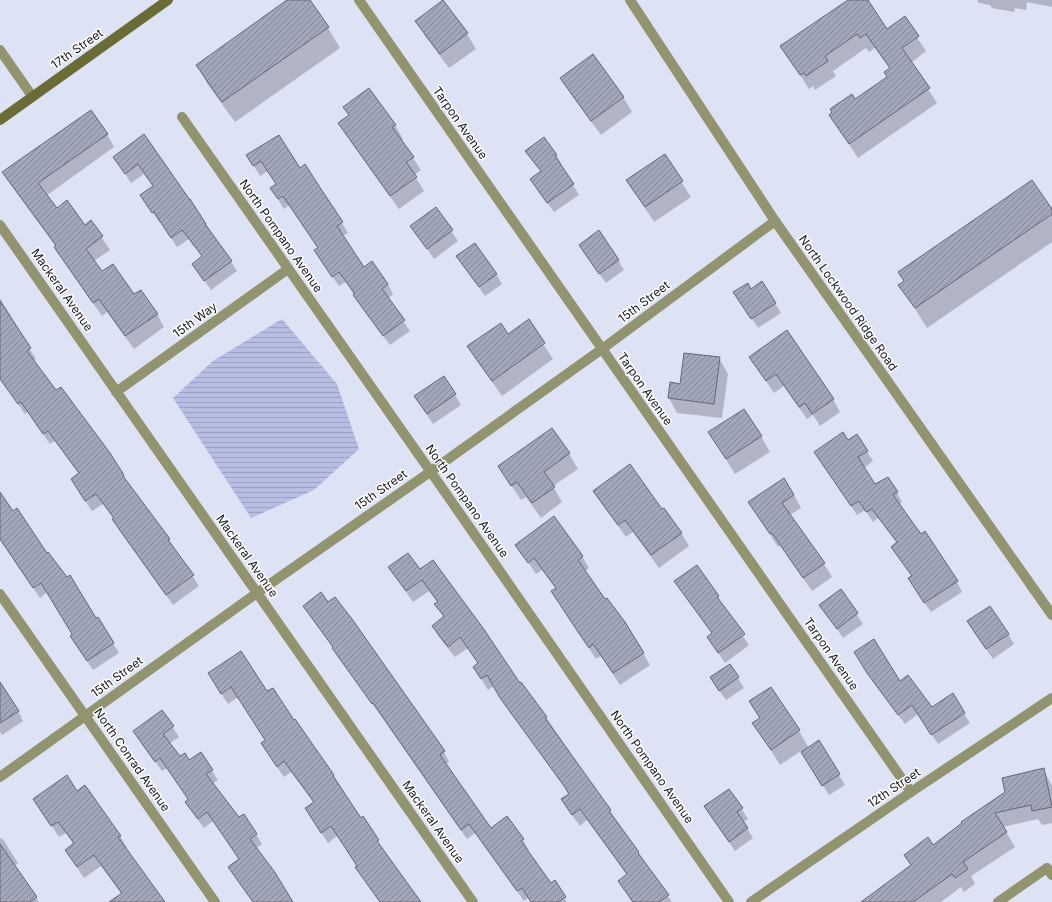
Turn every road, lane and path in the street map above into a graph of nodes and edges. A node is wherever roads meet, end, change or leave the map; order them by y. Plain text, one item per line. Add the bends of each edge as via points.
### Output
1 (168, 0) edge
2 (359, 0) edge
3 (630, 0) edge
4 (0, 50) edge
5 (32, 96) junction
6 (182, 117) dead end
7 (0, 120) edge
8 (775, 221) junction
9 (0, 225) edge
10 (288, 269) junction
11 (602, 350) junction
12 (116, 392) junction
13 (430, 472) junction
14 (257, 593) junction
15 (0, 594) edge
16 (1052, 616) edge
17 (1052, 698) edge
18 (85, 716) junction
19 (0, 777) edge
20 (911, 792) junction
21 (1049, 872) edge
22 (215, 902) edge
23 (473, 902) edge
24 (729, 902) edge
25 (751, 902) edge
26 (998, 902) edge

1 - 5 main road, 17th Street
2 - 11 street, Tarpon Avenue
3 - 8 street, North Lockwood Ridge Road
4 - 5 street
5 - 7 main road, 17th Street
6 - 10 street, North Pompano Avenue
8 - 11 street, 15th Street
8 - 16 street, North Lockwood Ridge Road
9 - 12 street, Mackeral Avenue
10 - 12 street, 15th Way
10 - 13 street, North Pompano Avenue
11 - 13 street, 15th Street
11 - 20 street, Tarpon Avenue
12 - 14 street, Mackeral Avenue
13 - 14 street, 15th Street
13 - 24 street, North Pompano Avenue
14 - 18 street, 15th Street
14 - 23 street, Mackeral Avenue
15 - 18 street, North Conrad Avenue
17 - 20 street, 12th Street
18 - 19 street, 15th Street
18 - 22 street, North Conrad Avenue
20 - 25 street, 12th Street
21 - 26 street

